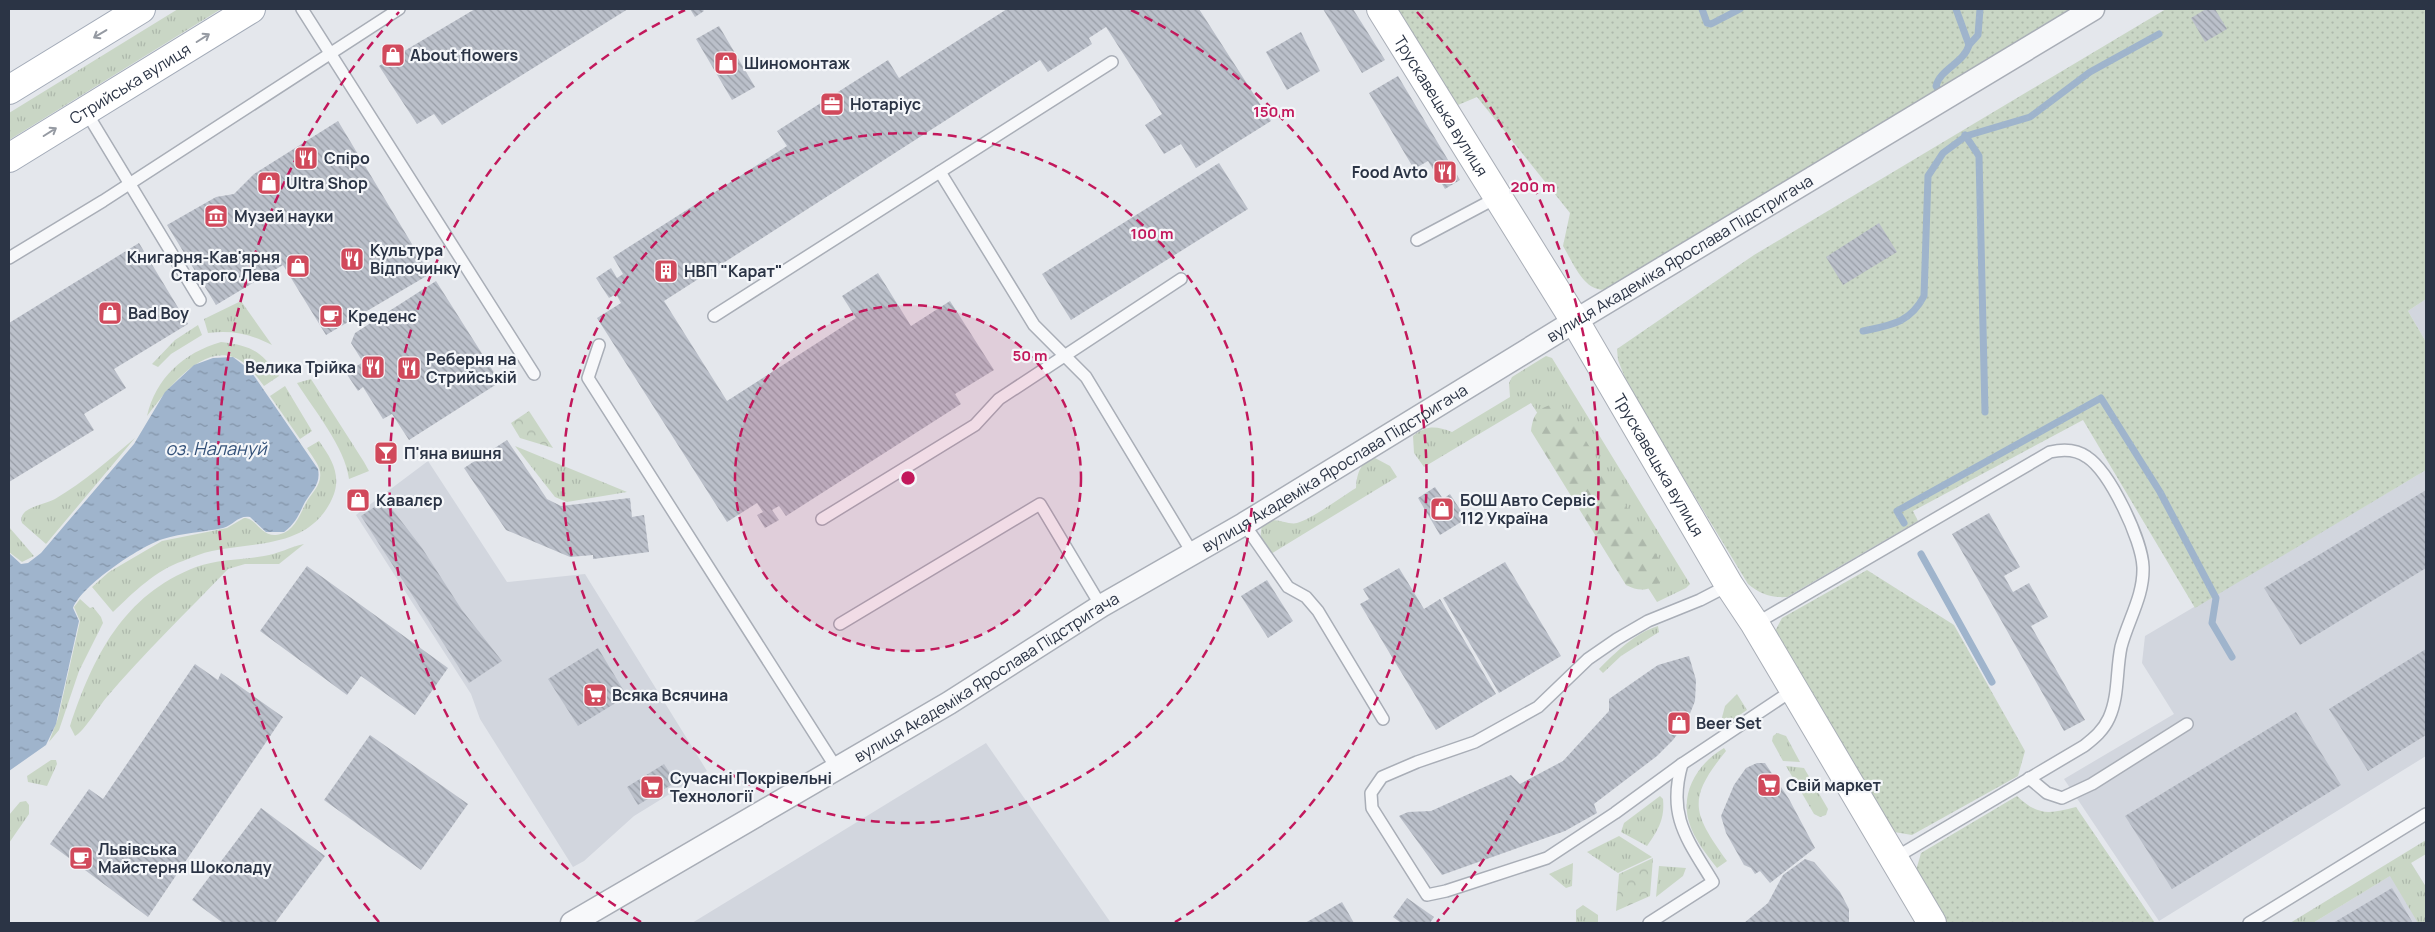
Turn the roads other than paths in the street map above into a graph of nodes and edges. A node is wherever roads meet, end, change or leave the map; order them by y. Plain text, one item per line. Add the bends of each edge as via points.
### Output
1 (141, 9) edge
2 (251, 9) edge
3 (302, 9) edge
4 (399, 9) edge
5 (1381, 9) edge
6 (2093, 9) edge
7 (330, 53) junction
8 (1112, 62) dead end
9 (9, 90) edge
10 (85, 110) junction
11 (9, 158) edge
12 (940, 172) junction
13 (130, 183) junction
14 (1500, 197) junction
15 (1417, 240) dead end
16 (9, 258) edge
17 (1181, 279) dead end
18 (200, 300) dead end
19 (714, 316) dead end
20 (1575, 321) junction
21 (600, 346) dead end
22 (1064, 355) junction
23 (534, 374) dead end
24 (822, 518) dead end
25 (1244, 524) junction
26 (1193, 554) junction
27 (1729, 585) junction
28 (1101, 606) junction
29 (840, 624) dead end
30 (1755, 624) junction
31 (1793, 690) junction
32 (1383, 719) dead end
33 (2187, 724) dead end
34 (1682, 764) junction
35 (837, 769) junction
36 (2029, 778) junction
37 (2426, 814) edge
38 (1893, 859) junction
39 (2255, 922) edge
40 (572, 923) edge
41 (1649, 923) edge
42 (1932, 923) edge

1 -> 9 street
10 -> 2 street, Стрийська вулиця
3 - 7 lane
4 - 7 lane
5 - 14 street, Трускавецька вулиця
6 - 20 street, вулиця Академіка Ярослава Підстригача
7 - 13 lane
7 - 23 lane
8 - 12 lane
11 -> 10 street, Стрийська вулиця
10 - 13 lane
12 - 19 lane
12 - 22 lane via 1034,326
13 - 16 lane
13 - 18 lane
14 - 15 lane
14 - 20 street, Трускавецька вулиця
17 - 22 lane
20 - 25 street, вулиця Академіка Ярослава Підстригача
20 - 27 street, Трускавецька вулиця
21 - 35 lane via 588,378
22 - 24 lane via 999,399 975,425
22 - 26 lane via 1086,377
25 - 26 street, вулиця Академіка Ярослава Підстригача
25 - 32 lane via 1288,587 1306,597 1318,611
26 - 28 street, вулиця Академіка Ярослава Підстригача
27 - 30 street, Трускавецька вулиця
27 - 34 lane via 1648,621 1617,639 1588,659 1530,712 1475,742 1382,777 1371,793 1372,808 1427,895 1547,858
28 - 29 lane via 1040,504
28 - 35 street, вулиця Академіка Ярослава Підстригача via 949,703
30 - 31 street, Трускавецька вулиця
30 - 36 lane via 2042,455 2059,450 2082,454 2099,469 2127,515 2139,547 2143,582 2122,646 2115,700 2106,725 2084,746
31 - 34 lane
31 - 38 street, Трускавецька вулиця
33 - 36 lane via 2092,784 2062,798 2047,793
34 - 41 lane via 1676,806 1684,835 1712,882
35 - 40 street, вулиця Академіка Ярослава Підстригача
36 - 38 lane
37 - 39 lane
38 - 42 street, Трускавецька вулиця

